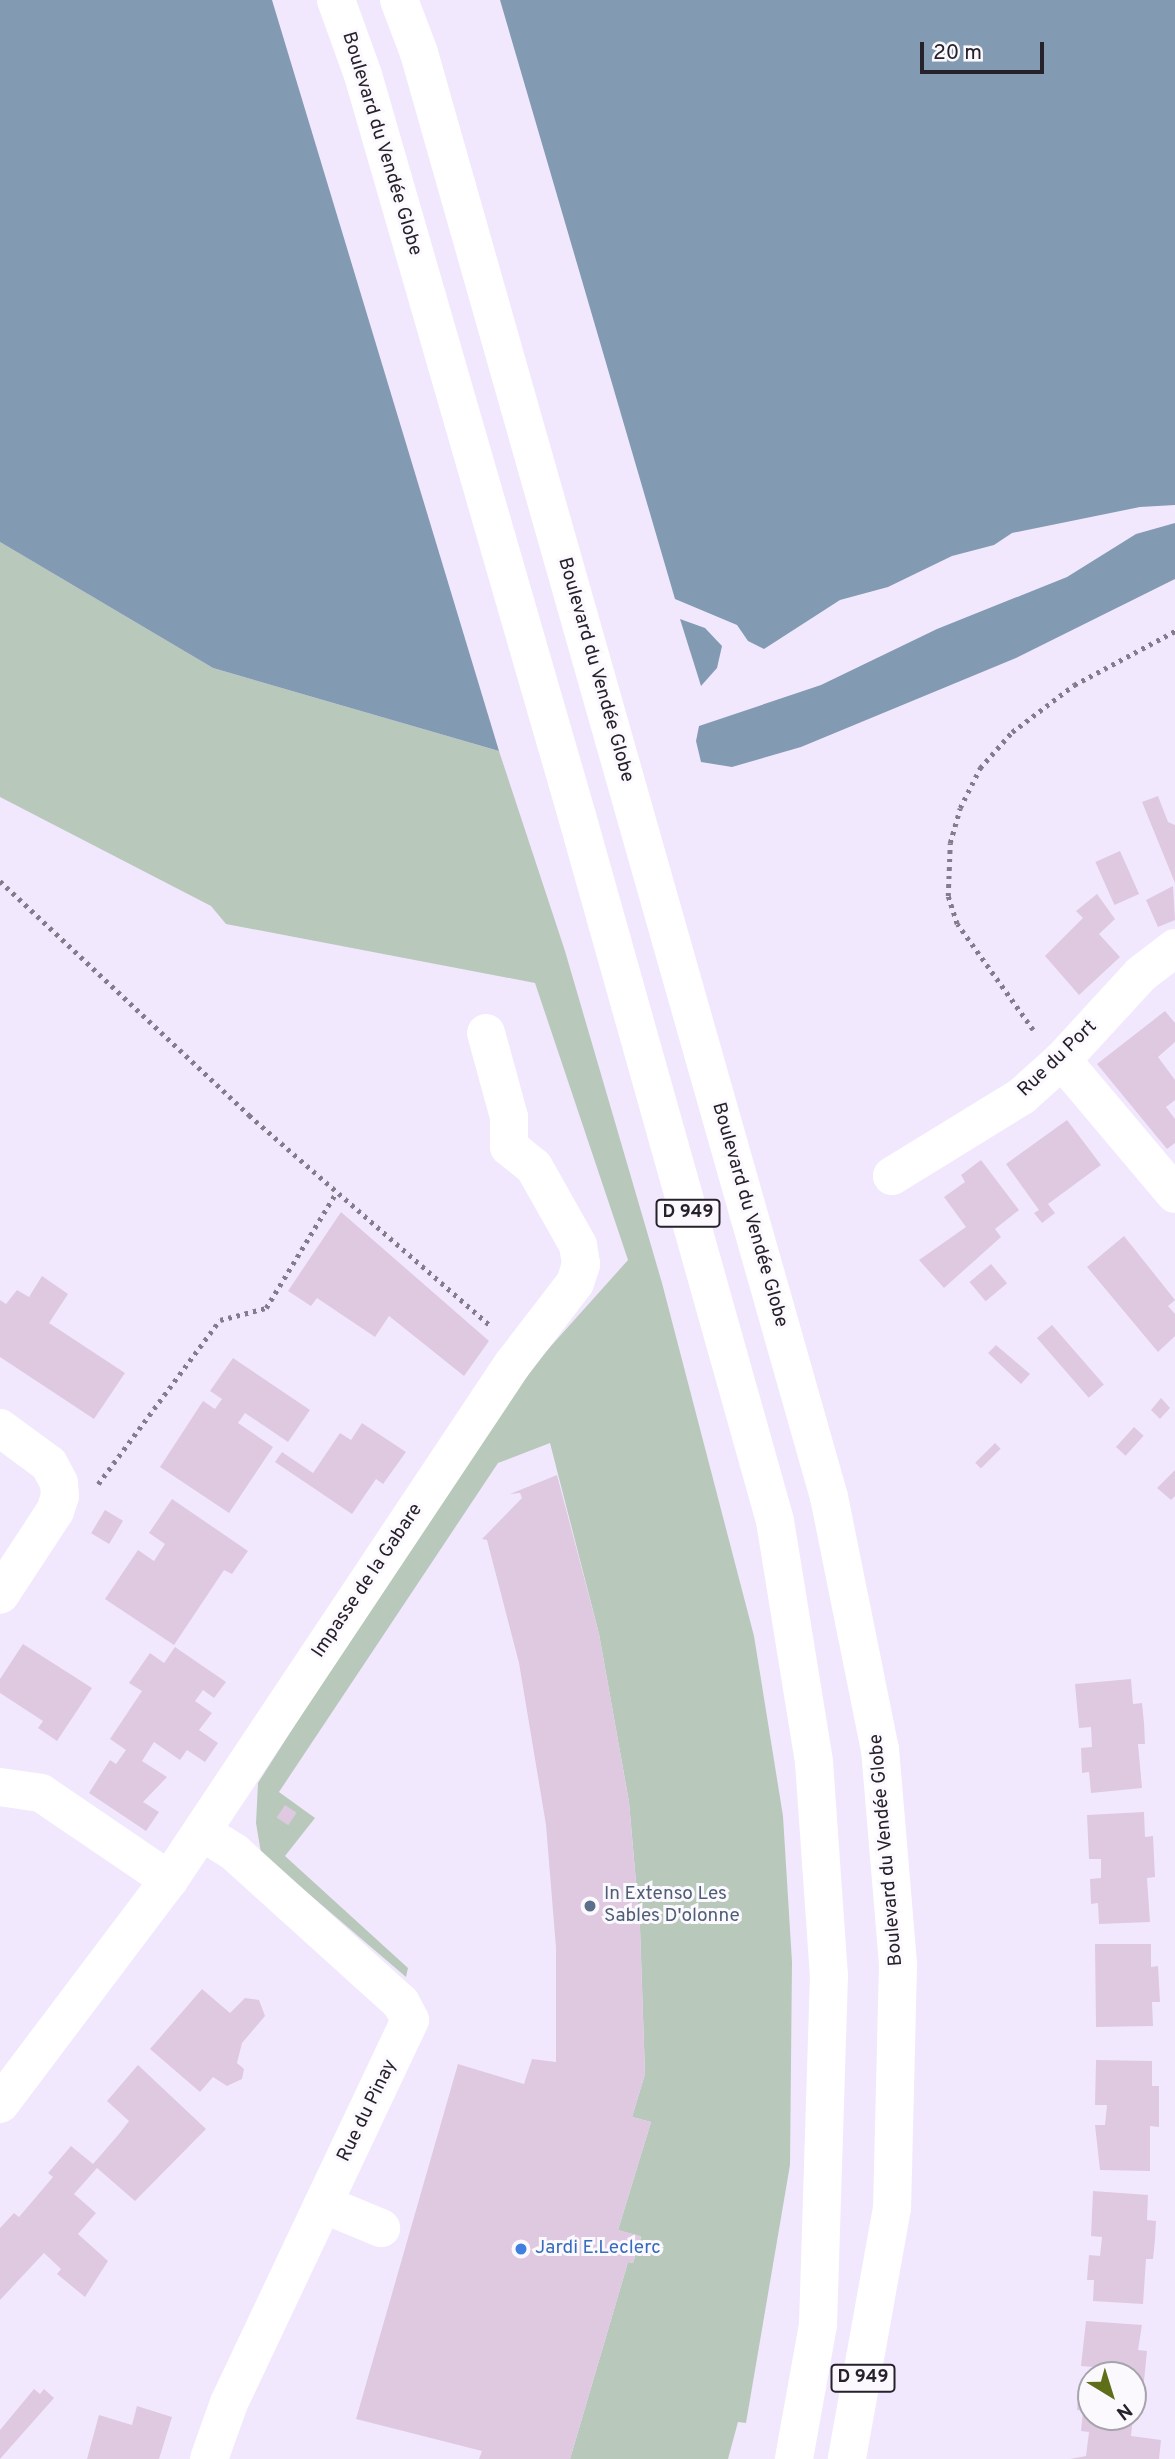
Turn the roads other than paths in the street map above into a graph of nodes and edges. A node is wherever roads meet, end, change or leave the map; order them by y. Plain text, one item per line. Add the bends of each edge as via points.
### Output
1 (336, 0) edge
2 (399, 0) edge
3 (1175, 948) edge
4 (486, 1033) dead end
5 (1062, 1060) junction
6 (892, 1176) dead end
7 (1175, 1194) edge
8 (0, 1428) edge
9 (0, 1595) edge
10 (0, 1787) edge
11 (202, 1832) junction
12 (169, 1880) junction
13 (0, 2104) edge
14 (323, 2204) junction
15 (381, 2228) dead end
16 (209, 2459) edge
17 (794, 2459) edge
18 (847, 2459) edge

1 - 17 main road, Boulevard du Vendée Globe / D 949 via 363,75 577,816 775,1521 814,1762 829,1975 818,2325
2 - 18 main road, Boulevard du Vendée Globe / D 949 via 419,53 829,1496 880,1749 898,1965 892,2208
3 - 5 main road, Rue du Port via 1141,974
4 - 11 main road, Impasse de la Gabare via 509,1117 509,1147 534,1167 578,1245 581,1264 575,1283 522,1352
5 - 6 main road, Rue du Port via 1022,1097
5 - 7 main road
8 - 9 main road via 49,1464 60,1483 55,1511
10 - 12 main road via 41,1793
11 - 12 main road, Impasse de la Gabare
11 - 14 main road, Rue du Pinay via 235,1853 417,2006
12 - 13 main road, Impasse de la Gabare
14 - 15 main road
14 - 16 main road, Rue du Pinay via 229,2403

